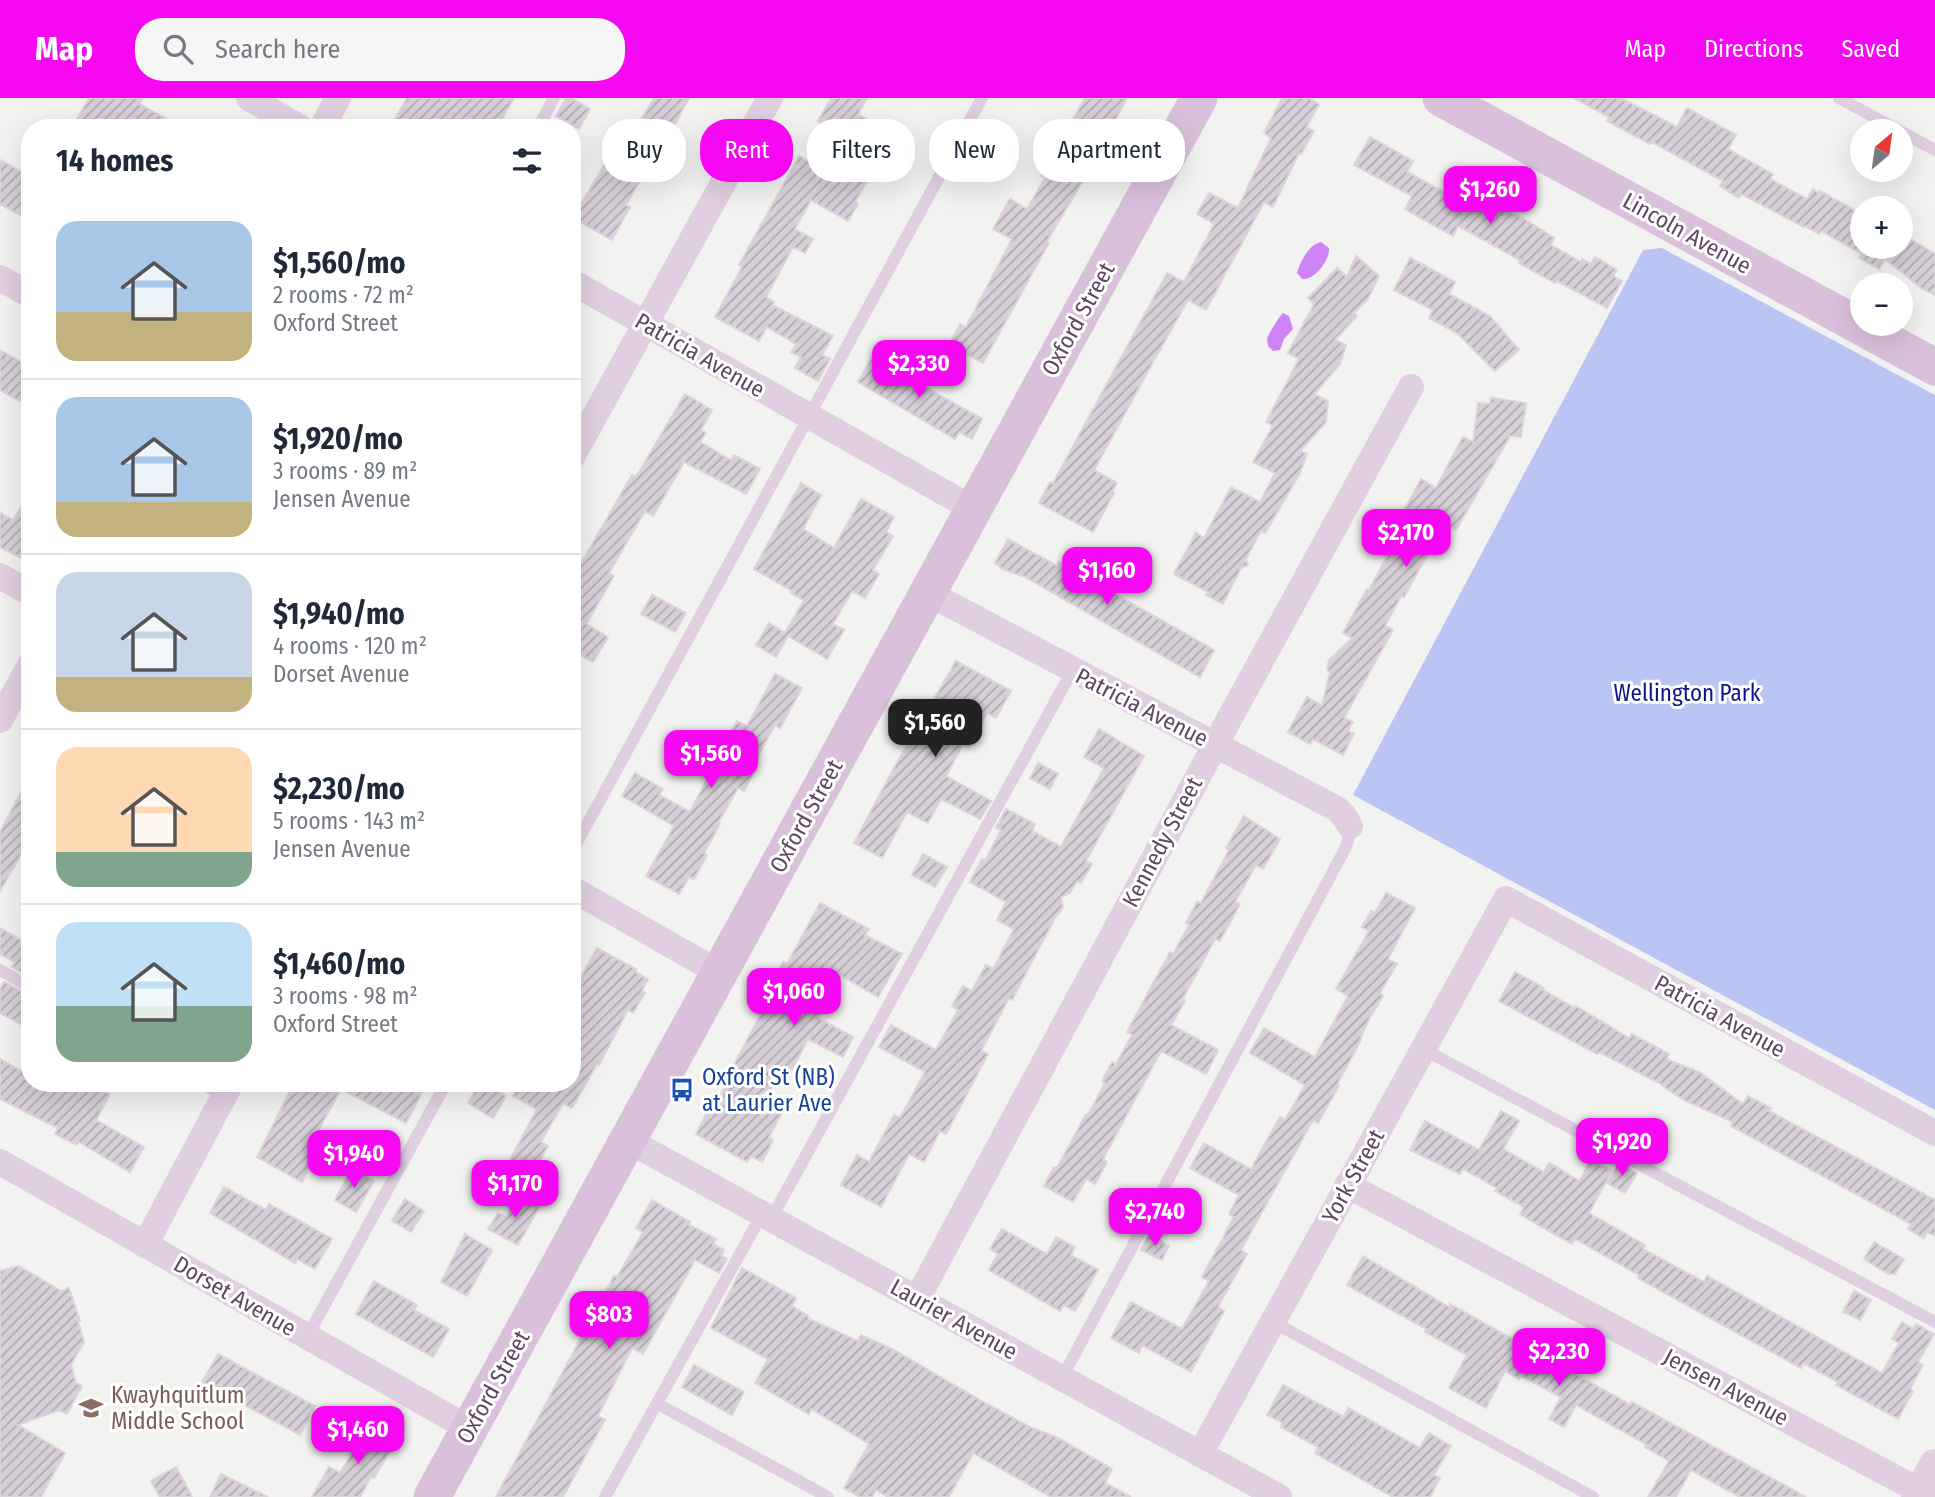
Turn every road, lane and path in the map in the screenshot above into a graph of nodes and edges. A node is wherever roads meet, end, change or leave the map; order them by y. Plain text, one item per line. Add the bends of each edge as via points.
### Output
1 (249, 98) edge
2 (338, 98) edge
3 (554, 98) edge
4 (770, 98) edge
5 (982, 98) edge
6 (1199, 98) edge
7 (1441, 98) edge
8 (1839, 98) edge
9 (285, 119) edge
10 (327, 119) edge
11 (543, 119) edge
12 (1878, 119) edge
13 (1913, 138) edge
14 (1935, 150) edge
15 (0, 278) edge
16 (581, 287) edge
17 (21, 290) edge
18 (645, 324) junction
19 (1935, 367) edge
20 (1411, 387) dead end
21 (808, 416) junction
22 (581, 441) edge
23 (975, 510) junction
24 (0, 576) edge
25 (21, 588) edge
26 (928, 593) junction
27 (1072, 671) junction
28 (21, 682) edge
29 (0, 720) edge
30 (1214, 745) junction
31 (1350, 827) joint
32 (581, 835) edge
33 (581, 894) edge
34 (1506, 899) joint
35 (0, 970) edge
36 (720, 972) junction
37 (21, 982) edge
38 (1423, 1049) junction
39 (216, 1092) edge
40 (441, 1092) edge
41 (1935, 1133) edge
42 (629, 1141) junction
43 (0, 1162) edge
44 (1347, 1185) junction
45 (766, 1216) junction
46 (145, 1245) junction
47 (917, 1299) junction
48 (1273, 1322) junction
49 (1935, 1322) edge
50 (307, 1337) junction
51 (1062, 1378) junction
52 (657, 1405) junction
53 (470, 1429) junction
54 (1200, 1454) junction
55 (1924, 1484) edge
56 (432, 1497) edge
57 (606, 1497) edge
58 (828, 1497) edge
59 (1279, 1497) edge
60 (1593, 1497) edge

1 - 9 street
2 - 10 street
3 - 11 lane
4 - 18 street
5 - 21 lane
6 - 23 main road, Oxford Street
7 - 19 main road, Lincoln Avenue
8 - 12 lane
13 - 14 lane
15 - 17 street
16 - 18 street, Patricia Avenue
18 - 21 street, Patricia Avenue
18 - 22 street
20 - 30 street, Kennedy Street
21 - 23 street, Patricia Avenue
21 - 32 lane
23 - 26 main road, Oxford Street
24 - 25 street
26 - 27 street, Patricia Avenue
26 - 36 main road, Oxford Street
27 - 30 street, Patricia Avenue
27 - 45 lane
28 - 29 street
30 - 31 street, Patricia Avenue via 1337,809
30 - 47 street, Kennedy Street
31 - 51 lane via 1346,847
33 - 36 street
34 - 38 street, York Street
34 - 41 street, Patricia Avenue
35 - 37 lane
36 - 42 main road, Oxford Street
38 - 44 street, York Street
38 - 49 lane
39 - 46 street
40 - 50 lane
42 - 45 street, Laurier Avenue
42 - 53 main road, Oxford Street
43 - 46 street, Dorset Avenue
44 - 48 street, York Street
44 - 55 street, Jensen Avenue
45 - 47 street, Laurier Avenue
45 - 52 lane
46 - 50 street, Dorset Avenue
47 - 51 street, Laurier Avenue
48 - 54 street, York Street
48 - 60 lane
50 - 53 street, Dorset Avenue
51 - 54 street, Laurier Avenue
52 - 57 lane
52 - 58 lane
53 - 56 main road, Oxford Street
54 - 59 street, Laurier Avenue

